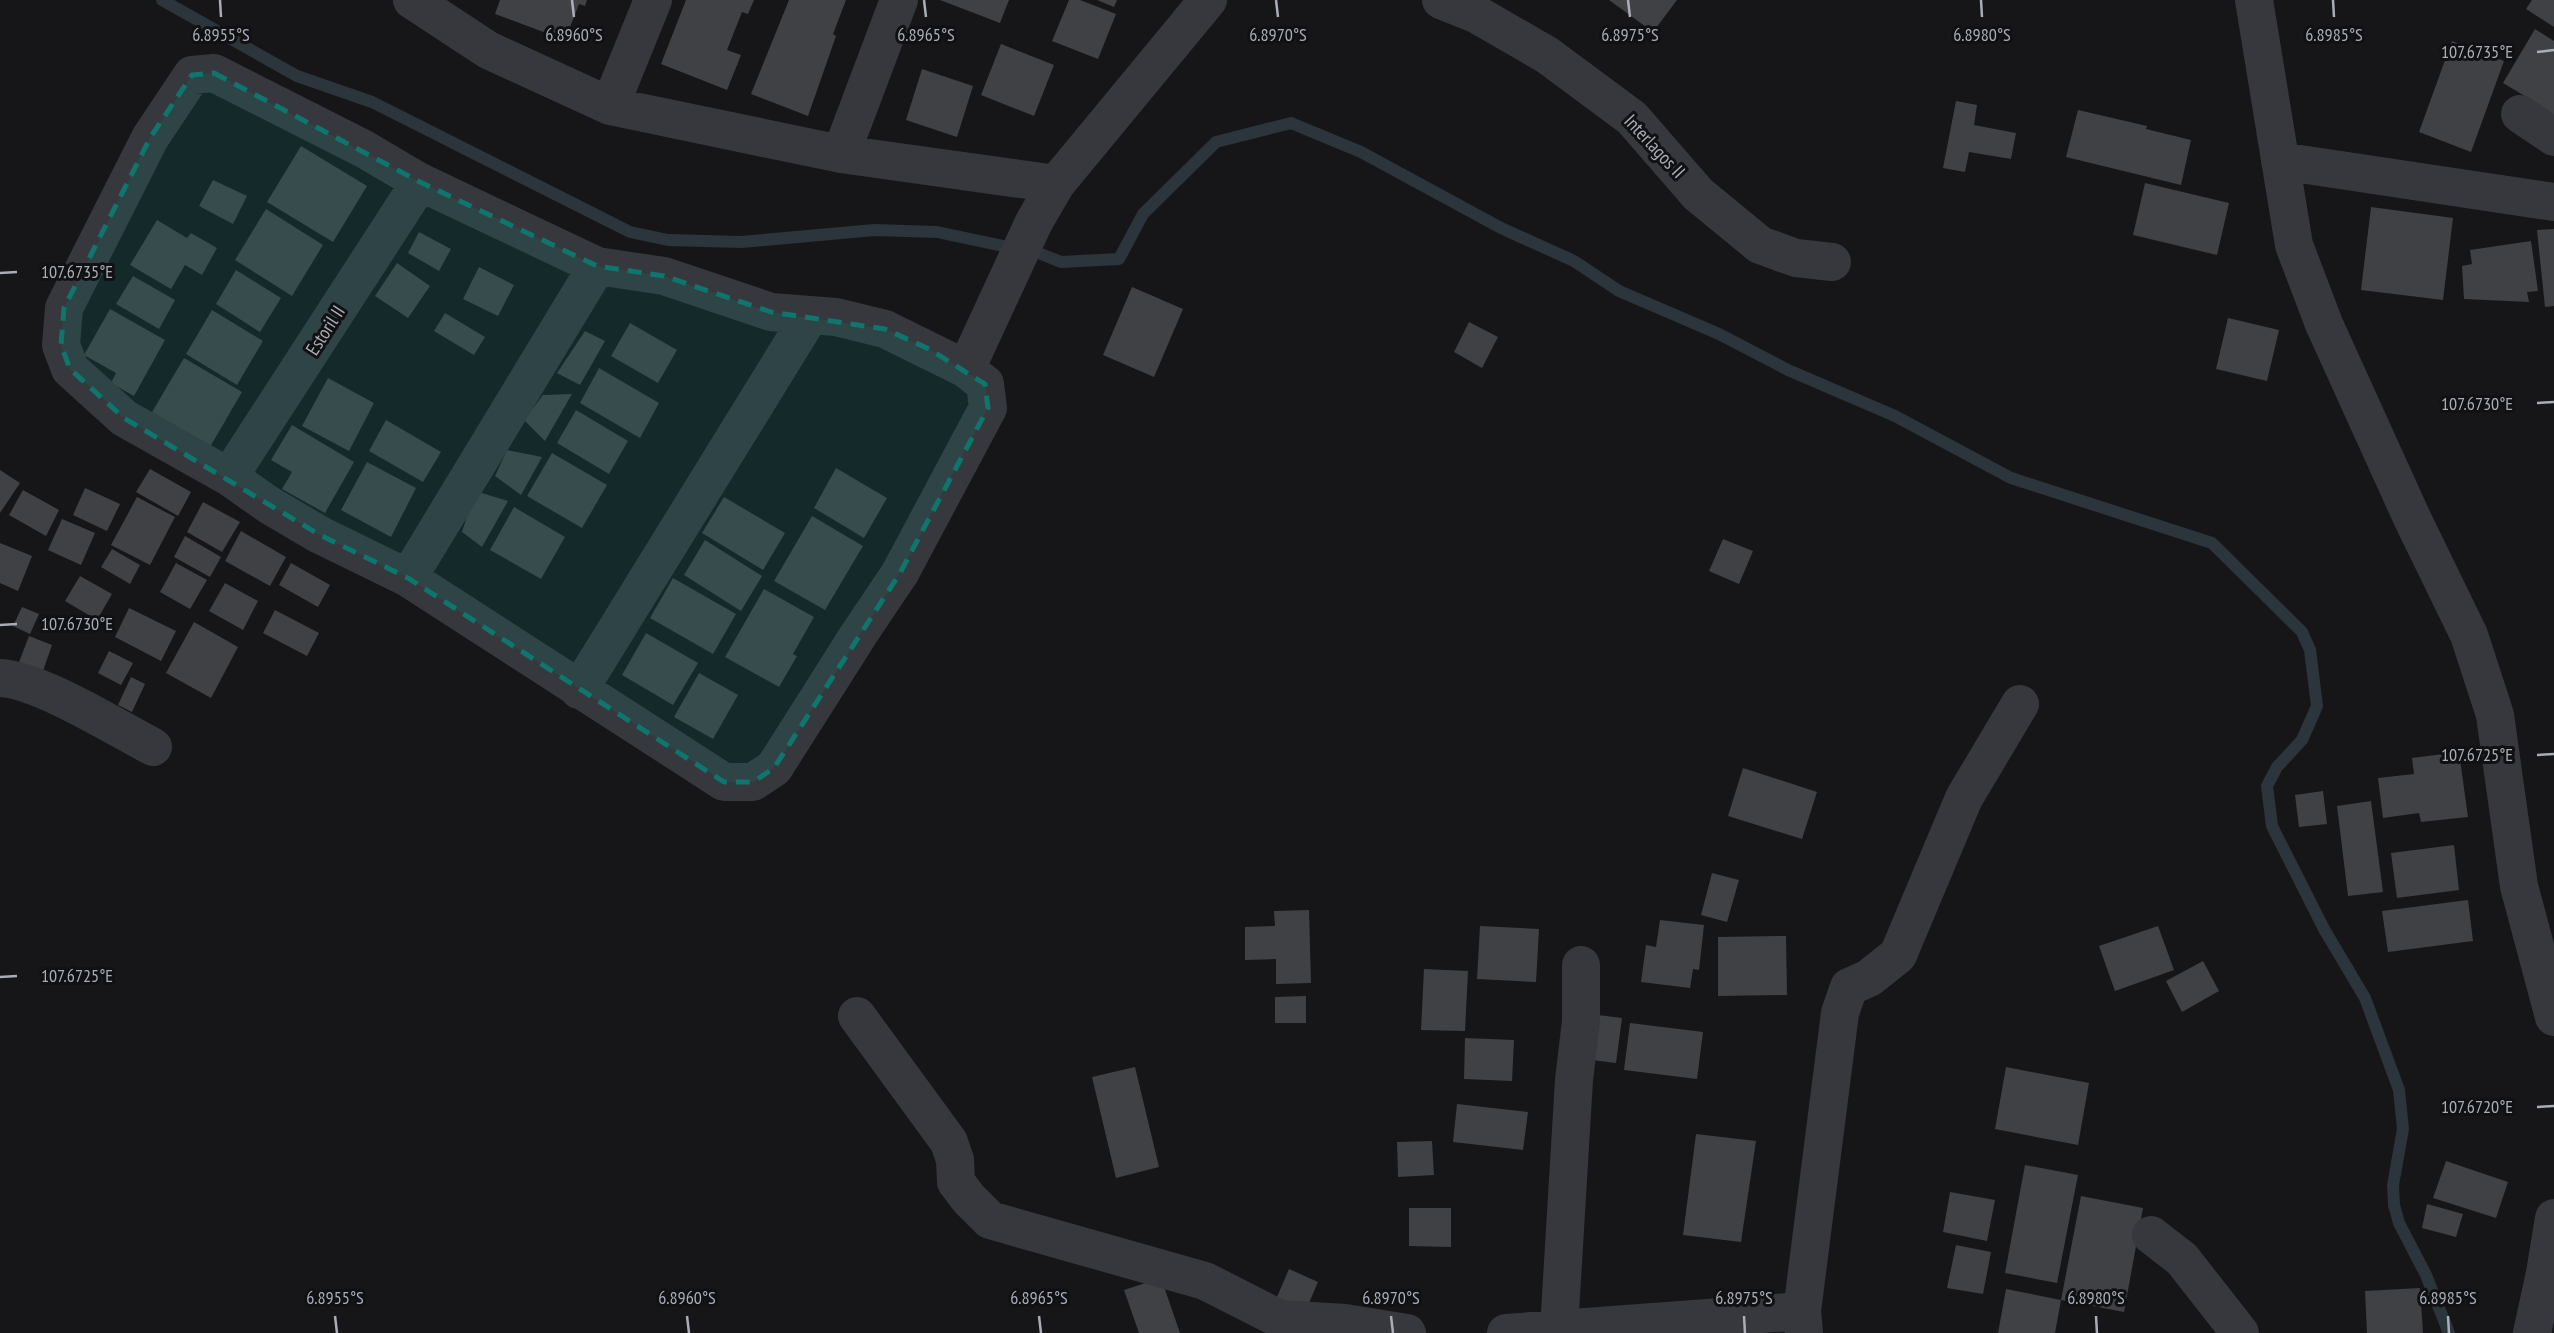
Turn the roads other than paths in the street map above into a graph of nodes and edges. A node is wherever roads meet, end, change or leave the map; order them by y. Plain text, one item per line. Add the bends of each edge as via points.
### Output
1 (412, 0) edge
2 (653, 0) edge
3 (899, 0) edge
4 (1208, 0) edge
5 (1441, 0) edge
6 (2254, 0) edge
7 (610, 106) junction
8 (2520, 114) dead end
9 (2554, 136) edge
10 (841, 154) junction
11 (2280, 161) junction
12 (420, 183) junction
13 (1056, 184) junction
14 (2554, 202) edge
15 (1832, 262) dead end
16 (597, 266) junction
17 (809, 317) junction
18 (966, 369) junction
19 (229, 477) junction
20 (408, 578) junction
21 (0, 678) edge
22 (579, 690) junction
23 (2020, 704) dead end
24 (153, 747) dead end
25 (1581, 965) dead end
26 (857, 1016) dead end
27 (2554, 1017) edge
28 (2554, 1218) edge
29 (2151, 1235) dead end
30 (1803, 1322) edge
31 (1277, 1326) edge
32 (1559, 1329) junction
33 (1408, 1333) edge
34 (1506, 1333) edge
35 (2240, 1333) edge
36 (2532, 1333) edge

1 - 7 street via 488,50
2 - 7 street
3 - 10 street
4 - 13 street
5 - 15 street, Interlagos II via 1476,14 1547,55 1632,118 1698,194 1760,246 1796,258
6 - 11 street
7 - 10 street
8 - 9 street
10 - 13 street
11 - 14 street
11 - 27 street via 2294,245 2324,324 2469,635 2494,715 2519,886
12 - 16 street
12 - 19 street, Estoril II
12 - 19 street via 364,149 214,73 192,75 150,138 64,308 61,345 70,369 124,418
13 - 18 street
16 - 17 street via 664,276 771,312
16 - 20 street
17 - 18 street via 836,317 885,329
17 - 22 street
18 - 22 street via 985,384 988,408 900,573 774,768 753,782 723,782
19 - 20 street via 320,535
20 - 22 street
21 - 24 street via 14,678 63,699
23 - 30 street via 1964,798 1898,955 1849,987 1840,1013
25 - 32 street
26 - 31 street via 949,1142 957,1182 990,1220 1205,1282
28 - 36 street
29 - 35 street via 2182,1259
30 - 32 street
31 - 33 street via 1345,1323
32 - 34 street

